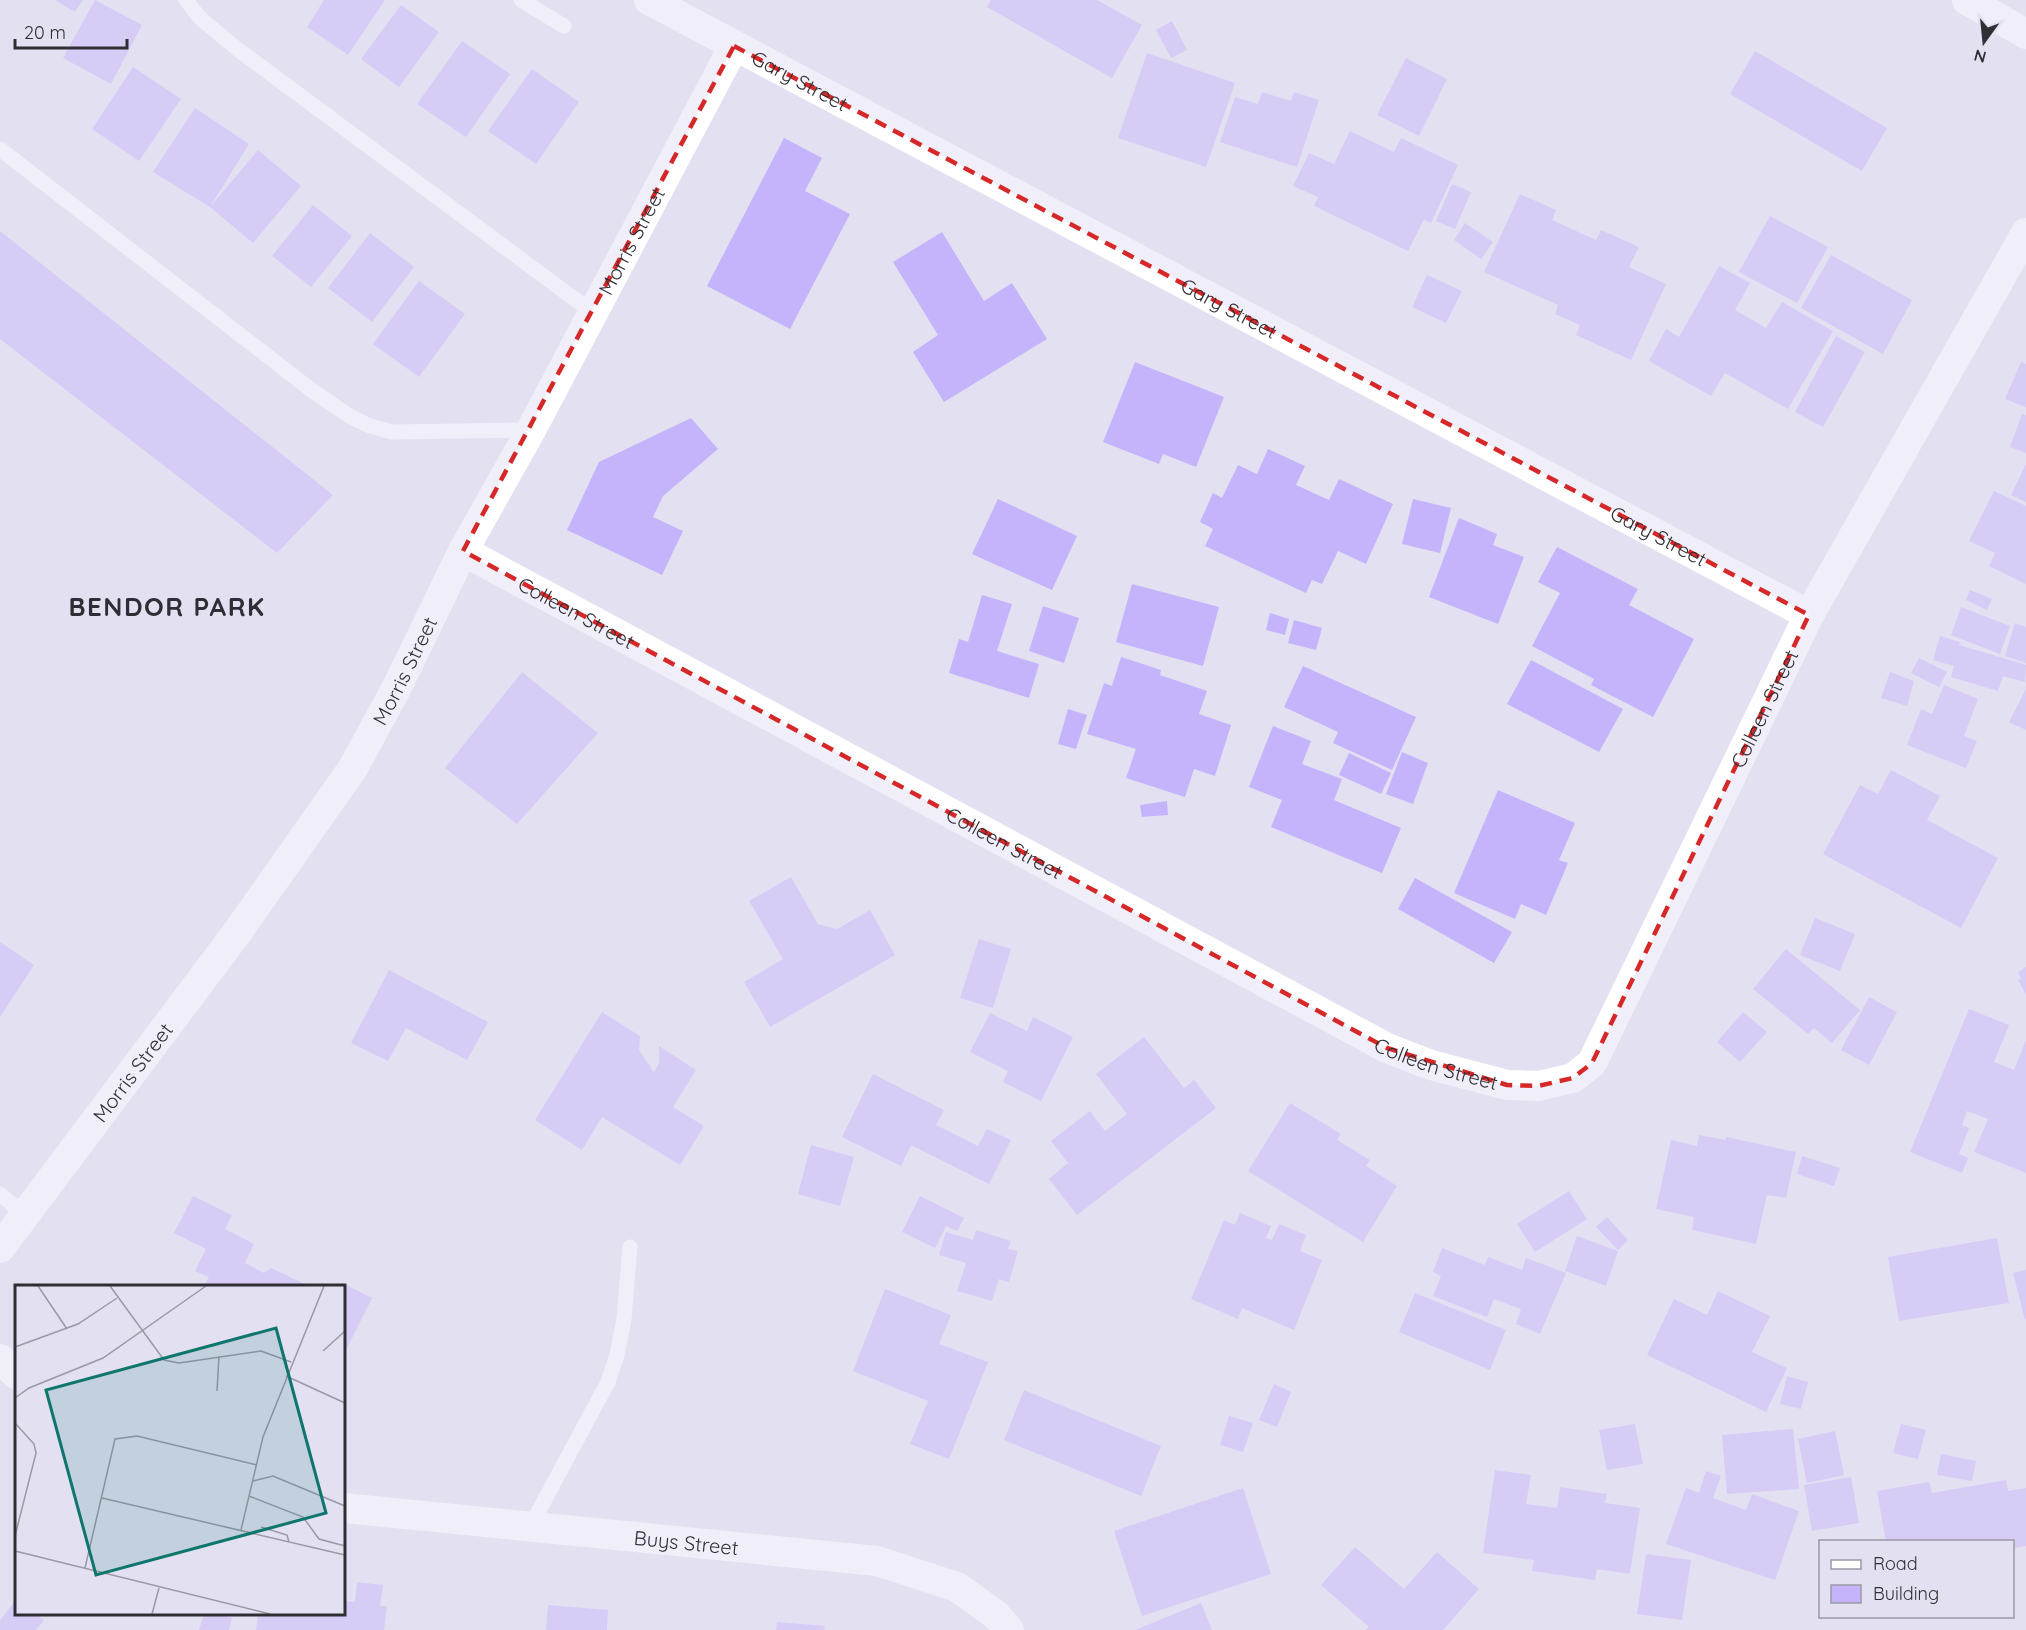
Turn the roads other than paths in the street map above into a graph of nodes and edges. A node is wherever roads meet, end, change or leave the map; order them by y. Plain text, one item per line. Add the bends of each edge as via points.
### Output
1 (186, 0) edge
2 (520, 0) edge
3 (649, 0) edge
4 (1967, 0) edge
5 (564, 26) dead end
6 (2026, 34) edge
7 (734, 46) junction
8 (0, 149) edge
9 (2026, 233) edge
10 (592, 312) junction
11 (531, 430) junction
12 (463, 551) junction
13 (1809, 615) junction
14 (0, 1194) edge
15 (24, 1214) junction
16 (630, 1247) dead end
17 (0, 1248) edge
18 (0, 1359) edge
19 (15, 1373) edge
20 (345, 1508) edge
21 (530, 1527) junction
22 (1009, 1630) edge

1 - 10 lane via 200,18 236,48
2 - 5 lane
3 - 7 street, Gary Street
4 - 6 street
7 - 10 street, Morris Street
7 - 13 street, Gary Street
8 - 11 lane via 351,417 392,432
9 - 13 street, Colleen Street
10 - 11 street, Morris Street
11 - 12 street, Morris Street
12 - 13 street, Colleen Street via 1387,1048 1431,1065 1507,1085 1538,1086 1573,1078 1592,1063
12 - 15 street, Morris Street via 353,768 236,934
14 - 15 lane
15 - 17 street, Morris Street
16 - 21 lane via 624,1319 608,1382
18 - 19 street
20 - 21 street, Buys Street
21 - 22 street, Buys Street via 877,1561 957,1587 996,1615

